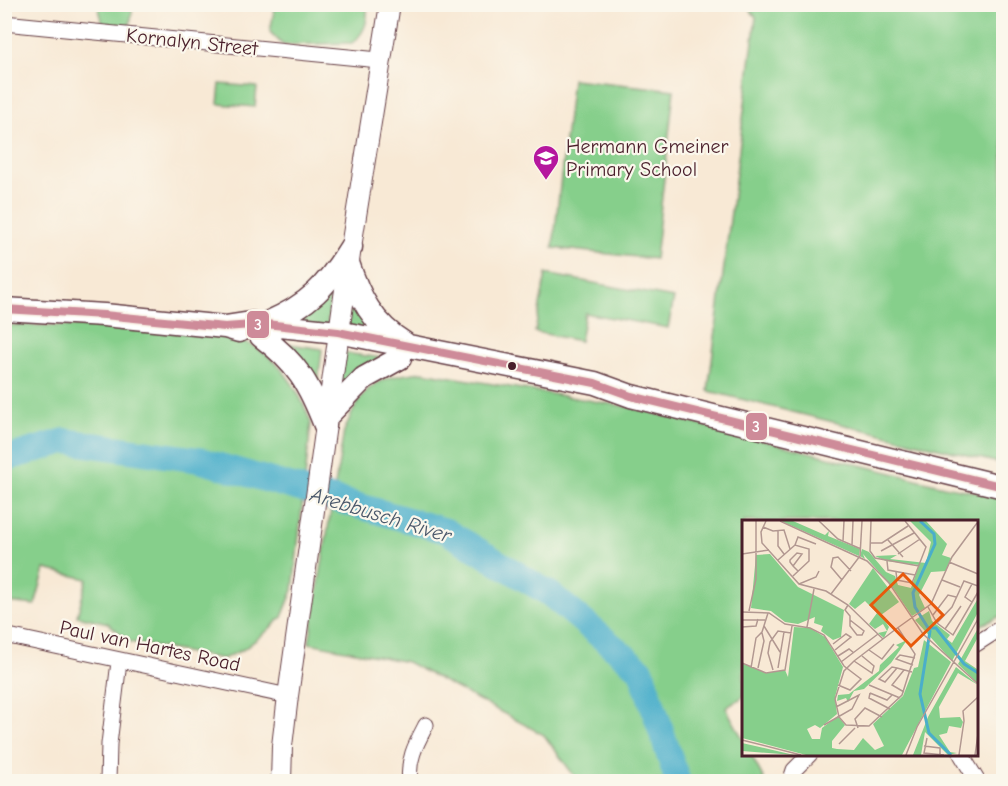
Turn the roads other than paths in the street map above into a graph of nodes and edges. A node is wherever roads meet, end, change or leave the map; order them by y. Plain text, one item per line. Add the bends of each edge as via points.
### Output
1 (383, 4) edge
2 (390, 4) edge
3 (4, 23) edge
4 (381, 51) junction
5 (350, 255) junction
6 (4, 309) edge
7 (263, 330) junction
8 (338, 338) junction
9 (406, 352) junction
10 (326, 420) junction
11 (1004, 487) edge
12 (1004, 626) edge
13 (4, 635) edge
14 (978, 643) edge
15 (119, 662) junction
16 (288, 696) junction
17 (426, 725) dead end
18 (808, 756) edge
19 (962, 756) edge
20 (108, 782) edge
21 (281, 782) edge
22 (410, 782) edge
23 (790, 782) edge
24 (978, 782) edge

1 - 4 street
2 - 4 street
3 - 4 street, Kornalyn Street
4 - 5 street
5 - 7 main road via 314,297
5 - 8 street
5 - 9 main road via 357,290 367,308
6 - 7 main road
7 - 8 main road
7 - 10 main road via 302,373
8 - 9 main road
8 - 10 street
9 - 10 main road via 364,378
9 - 11 main road via 596,383 631,396
10 - 16 street
12 - 14 street
13 - 15 street, Paul van Hartes Road
15 - 16 street, Paul van Hartes Road
15 - 20 street
16 - 21 street
17 - 22 street via 413,750 408,768
18 - 23 street via 794,770
19 - 24 street

